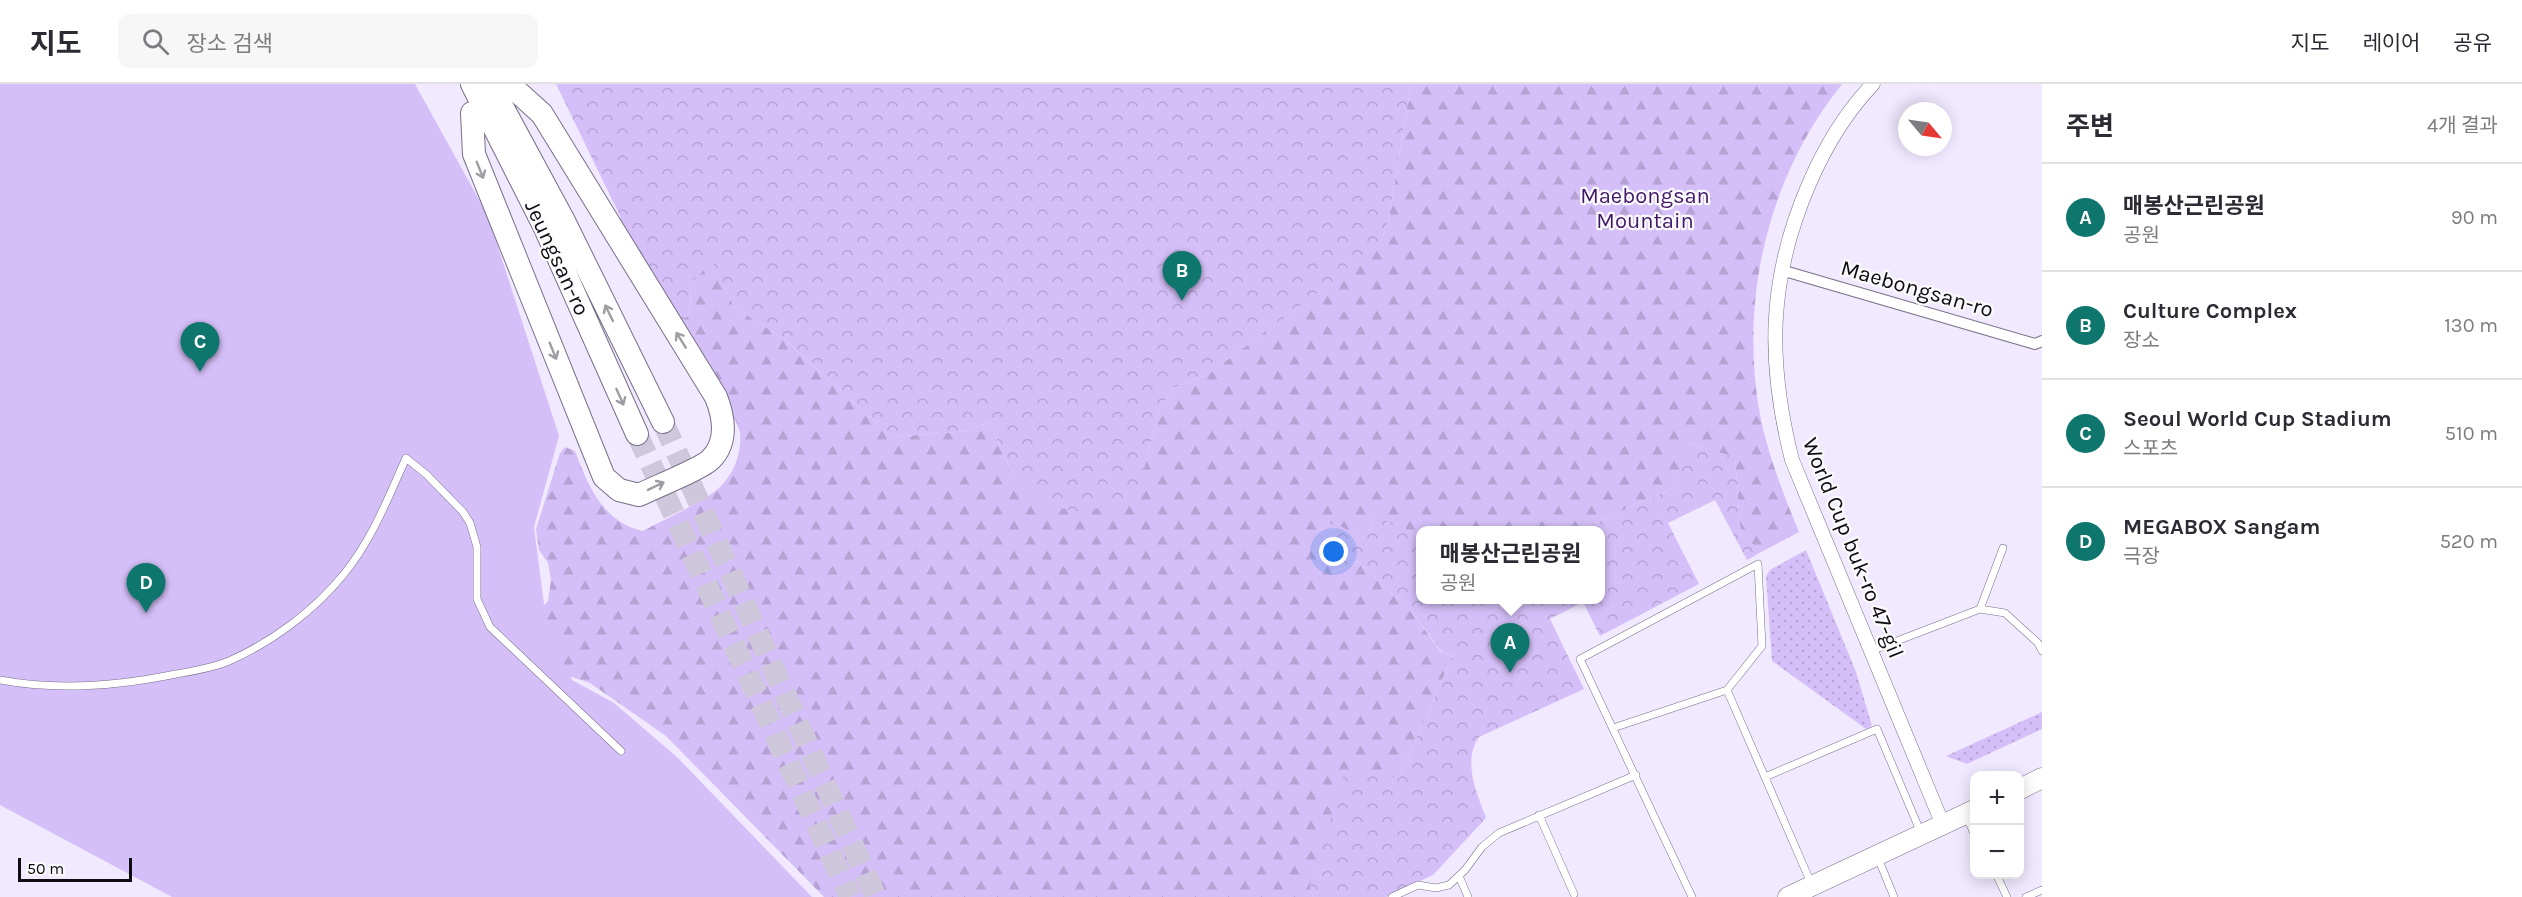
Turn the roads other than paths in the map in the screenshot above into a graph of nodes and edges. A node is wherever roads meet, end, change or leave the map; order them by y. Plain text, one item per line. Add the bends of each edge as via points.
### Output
1 (458, 84) edge
2 (472, 84) edge
3 (490, 84) edge
4 (507, 84) edge
5 (1873, 84) edge
6 (472, 113) junction
7 (554, 225) junction
8 (1781, 270) junction
9 (2042, 341) edge
10 (663, 422) tunnel mouth
11 (637, 434) tunnel mouth
12 (2003, 548) dead end
13 (1980, 609) junction
14 (1871, 651) junction
15 (2042, 651) edge
16 (0, 680) edge
17 (1727, 690) junction
18 (1613, 728) junction
19 (621, 751) dead end
20 (1636, 776) junction
21 (1765, 777) junction
22 (2042, 778) edge
23 (2024, 787) edge
24 (1970, 812) edge
25 (1539, 815) junction
26 (1943, 825) junction
27 (1922, 835) junction
28 (1877, 855) junction
29 (1459, 876) junction
30 (1998, 879) edge
31 (2042, 890) edge
32 (1799, 893) edge
33 (1574, 894) dead end
34 (1392, 897) edge
35 (1468, 897) edge
36 (1692, 897) edge
37 (1894, 897) edge
38 (2007, 897) edge
39 (2026, 897) edge

1 - 6 main road
2 - 7 main road, Jeungsan-ro
3 - 7 main road, Jeungsan-ro
6 -> 4 main road via 474,154 604,477 619,490 639,495 710,460 721,444 723,415 716,397 542,114
4 - 7 main road via 563,190
5 - 8 street, World Cup buk-ro 47-gil via 1839,125 1817,165 1789,237
6 - 7 main road via 519,206
10 -> 7 main road, Jeungsan-ro
7 -> 11 main road, Jeungsan-ro
8 - 9 street, Maebongsan-ro via 2035,344
8 - 14 street, World Cup buk-ro 47-gil via 1775,319 1780,413 1792,460
12 - 13 lane
13 - 14 lane
13 - 15 lane via 2005,613
14 - 26 street, World Cup buk-ro 47-gil
16 - 19 lane via 28,685 108,685 190,672 228,661 298,620 326,595 378,522 406,458 428,475 470,523 477,547 477,599 490,627
17 - 18 lane
17 - 18 lane via 1762,646 1758,564 1580,658
17 - 21 lane
18 - 20 lane
20 - 25 lane
20 - 36 lane
21 - 27 lane via 1877,729
21 - 32 lane
22 - 23 main road
24 - 26 main road
25 - 29 lane via 1499,833
25 - 33 lane
26 - 27 main road
27 - 28 main road
28 - 32 main road
28 - 37 lane
29 - 34 lane via 1449,885 1418,885
29 - 35 lane
30 - 38 lane
31 - 39 lane

